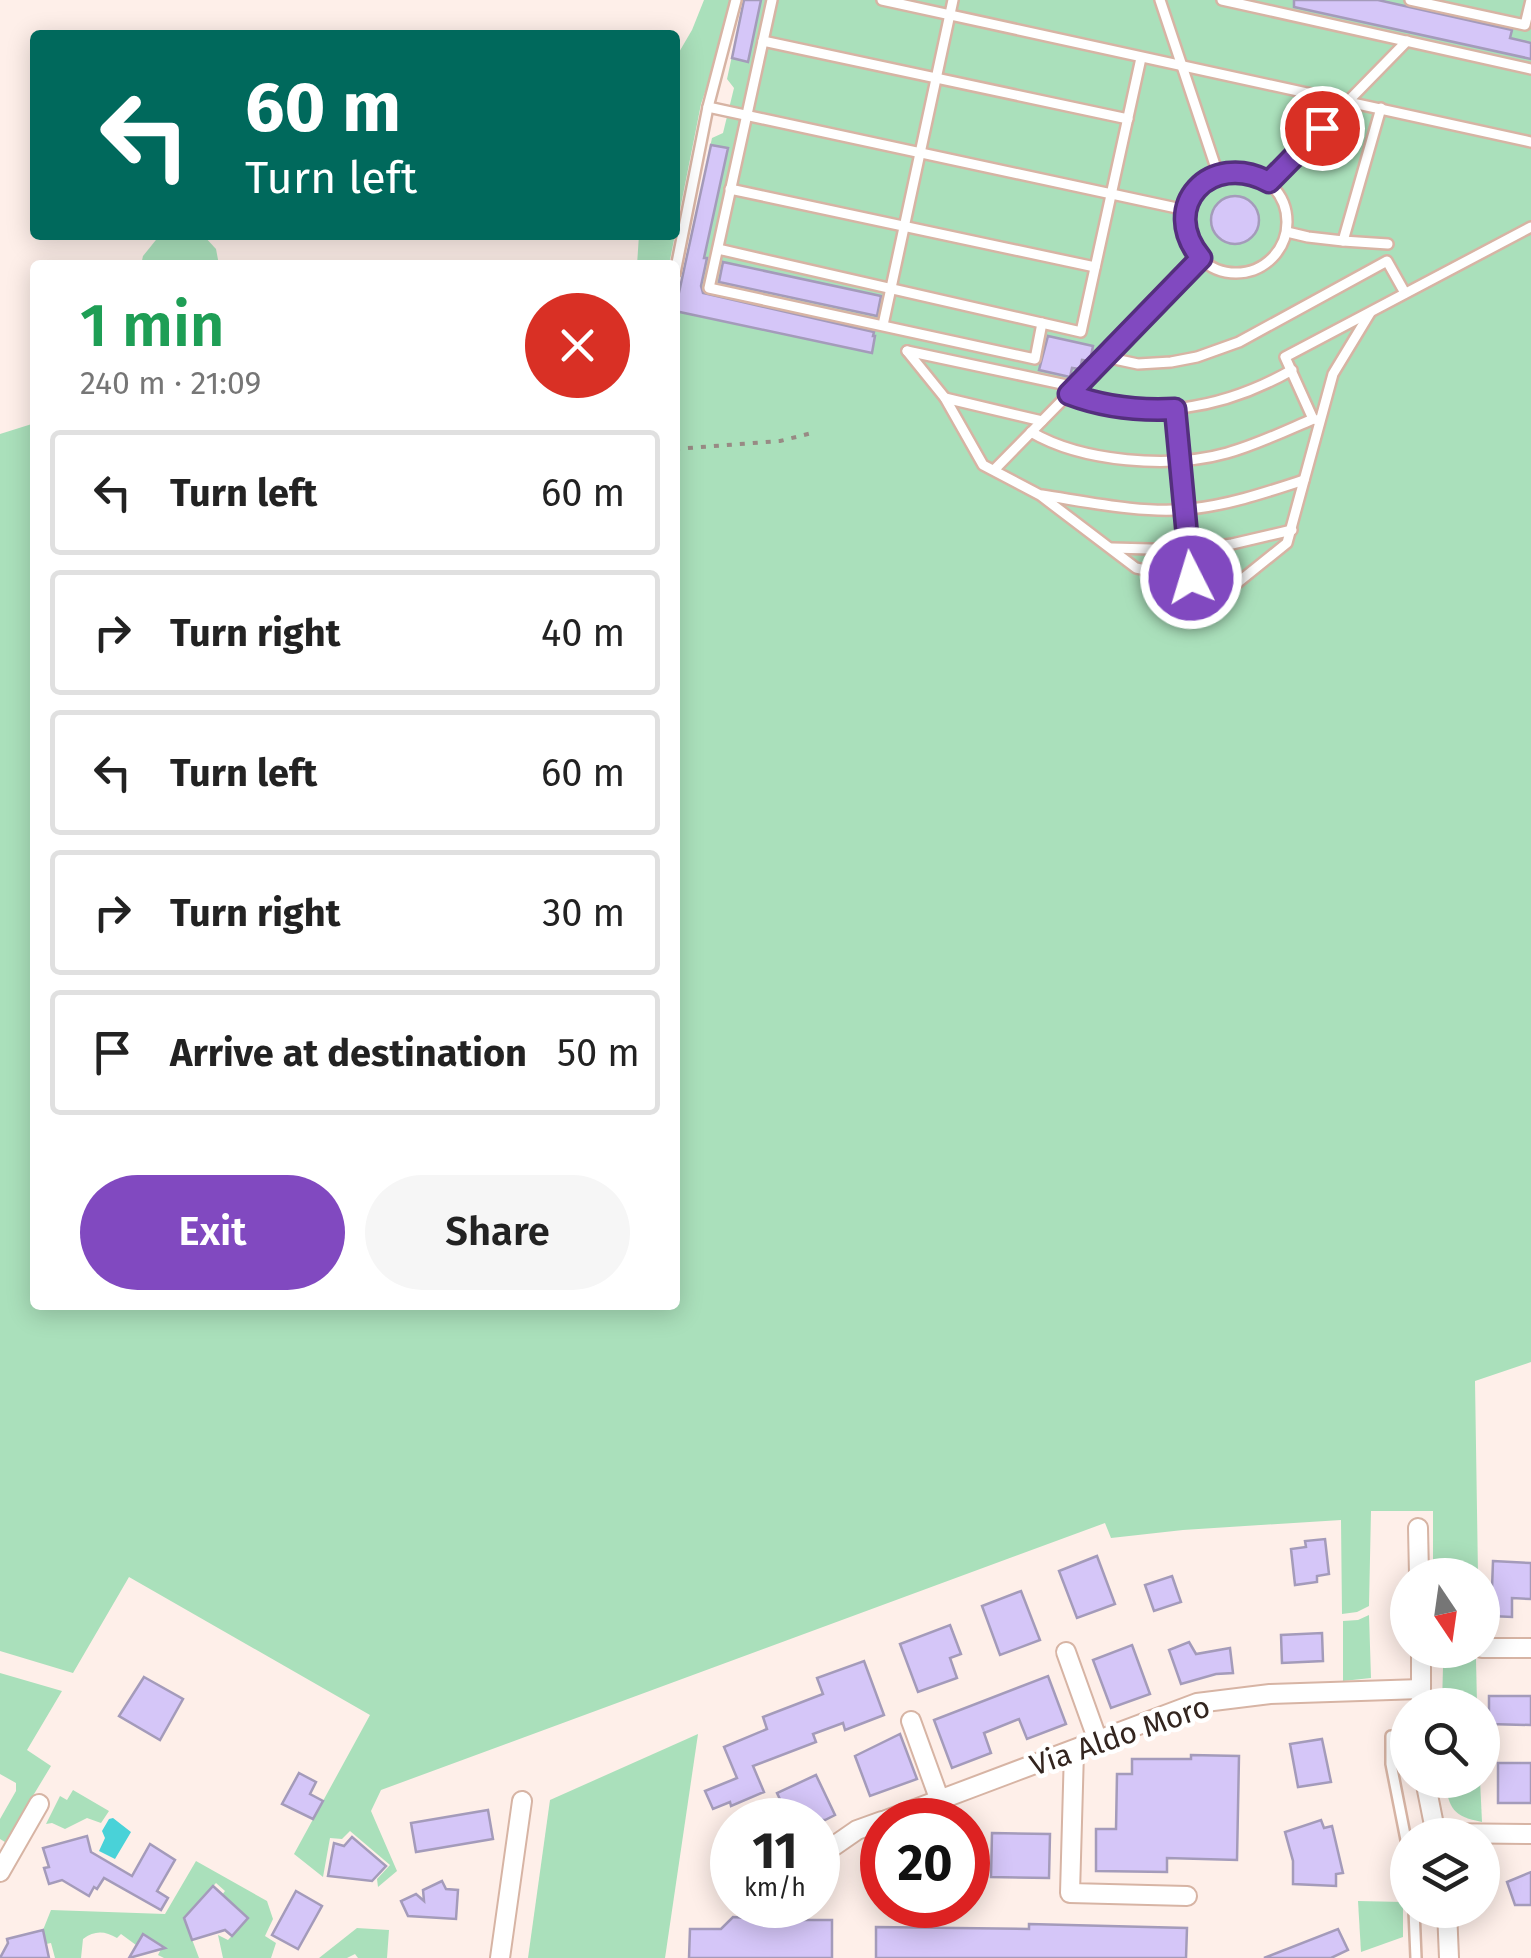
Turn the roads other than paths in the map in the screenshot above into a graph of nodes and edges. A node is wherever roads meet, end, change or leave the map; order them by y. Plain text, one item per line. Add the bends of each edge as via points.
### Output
1 (736, 0) edge
2 (772, 0) edge
3 (882, 0) edge
4 (953, 0) edge
5 (1160, 0) edge
6 (1222, 0) edge
7 (1410, 0) edge
8 (1531, 0) edge
9 (950, 16) junction
10 (763, 40) junction
11 (1407, 41) junction
12 (1141, 58) junction
13 (1182, 67) junction
14 (1531, 69) edge
15 (936, 78) junction
16 (1348, 101) junction
17 (708, 107) junction
18 (1381, 108) junction
19 (746, 116) junction
20 (1128, 118) junction
21 (1531, 142) edge
22 (920, 153) junction
23 (1218, 174) junction
24 (1269, 182) junction
25 (730, 189) junction
26 (1112, 194) junction
27 (1186, 210) junction
28 (903, 226) junction
29 (1531, 227) edge
30 (1287, 232) junction
31 (1342, 241) junction
32 (1388, 244) dead end
33 (718, 249) junction
34 (1201, 258) junction
35 (677, 260) edge
36 (1095, 267) junction
37 (890, 288) junction
38 (1405, 293) junction
39 (1370, 313) junction
40 (1042, 323) junction
41 (883, 326) junction
42 (1105, 357) junction
43 (1292, 370) junction
44 (1072, 390) junction
45 (945, 398) junction
46 (1175, 409) junction
47 (1316, 420) junction
48 (1042, 422) junction
49 (1031, 432) junction
50 (1180, 460) junction
51 (995, 469) junction
52 (1304, 480) junction
53 (1040, 494) junction
54 (1185, 510) junction
55 (1292, 530) junction
56 (1110, 548) junction
57 (1189, 550) junction
58 (1191, 578) junction
59 (1418, 1528) dead end
60 (1419, 1558) edge
61 (1500, 1648) edge
62 (1531, 1648) edge
63 (1066, 1652) dead end
64 (1390, 1696) edge
65 (912, 1721) dead end
66 (1098, 1742) junction
67 (1074, 1751) junction
68 (939, 1798) edge
69 (948, 1798) edge
70 (522, 1801) dead end
71 (38, 1804) dead end
72 (1500, 1834) edge
73 (1531, 1834) edge
74 (0, 1872) edge
75 (1187, 1896) dead end
76 (1415, 1928) edge
77 (1448, 1928) edge
78 (500, 1958) edge
79 (1416, 1958) edge
80 (1449, 1958) edge

1 - 17 lane
2 - 10 lane
3 - 9 lane
4 - 9 lane
5 - 13 lane
6 - 11 lane
7 - 8 lane via 1525,25
9 - 12 lane
9 - 15 lane
10 - 15 lane
10 - 19 lane
11 - 14 lane
11 - 16 lane
12 - 13 lane
12 - 20 lane
13 - 16 lane
13 - 23 lane
15 - 20 lane
15 - 22 lane
16 - 18 lane
16 - 24 lane
17 - 19 lane
17 - 35 lane
18 - 21 lane
18 - 31 lane
19 - 22 lane
19 - 25 lane
20 - 26 lane
22 - 26 lane
22 - 28 lane
23 - 24 lane via 1235,170
23 - 27 lane via 1197,188
24 - 30 lane via 1285,205
25 - 28 lane
25 - 33 lane
26 - 27 lane
26 - 36 lane
27 - 34 lane via 1187,236
28 - 36 lane
28 - 37 lane
29 - 38 lane
30 - 31 lane
30 - 34 lane via 1276,255 1254,270 1226,272
31 - 32 lane
33 - 37 lane
33 - 41 lane via 709,288
34 - 42 lane
36 - 40 lane via 1081,332
37 - 40 lane
37 - 41 lane
38 - 39 lane
38 - 42 lane via 1387,260 1239,342 1197,357 1138,364
39 - 43 lane via 1285,357
39 - 47 lane via 1333,374
40 - 41 lane via 1035,359
42 - 44 lane
43 - 46 lane via 1236,397
43 - 47 lane
44 - 45 lane via 907,351
44 - 46 lane via 1103,404
44 - 48 lane
45 - 48 lane
45 - 51 lane via 983,465
46 - 50 lane
47 - 50 lane via 1228,453
47 - 52 lane
48 - 49 lane
49 - 50 lane via 1097,456
49 - 51 lane
50 - 54 lane
51 - 53 lane
52 - 54 lane
52 - 55 lane
53 - 54 lane
53 - 56 lane
54 - 57 lane
55 - 57 lane
55 - 58 lane via 1287,543 1231,588
56 - 57 lane
56 - 58 lane via 1136,568
57 - 58 lane
59 - 60 street
61 - 62 street
63 - 66 street
64 - 66 street, Via Aldo Moro via 1270,1694 1197,1703
65 - 68 street
66 - 67 street, Via Aldo Moro
67 - 69 street, Via Aldo Moro
67 - 75 street via 1070,1893
70 - 78 street
71 - 74 street
72 - 73 street
76 - 79 lane
77 - 80 street

